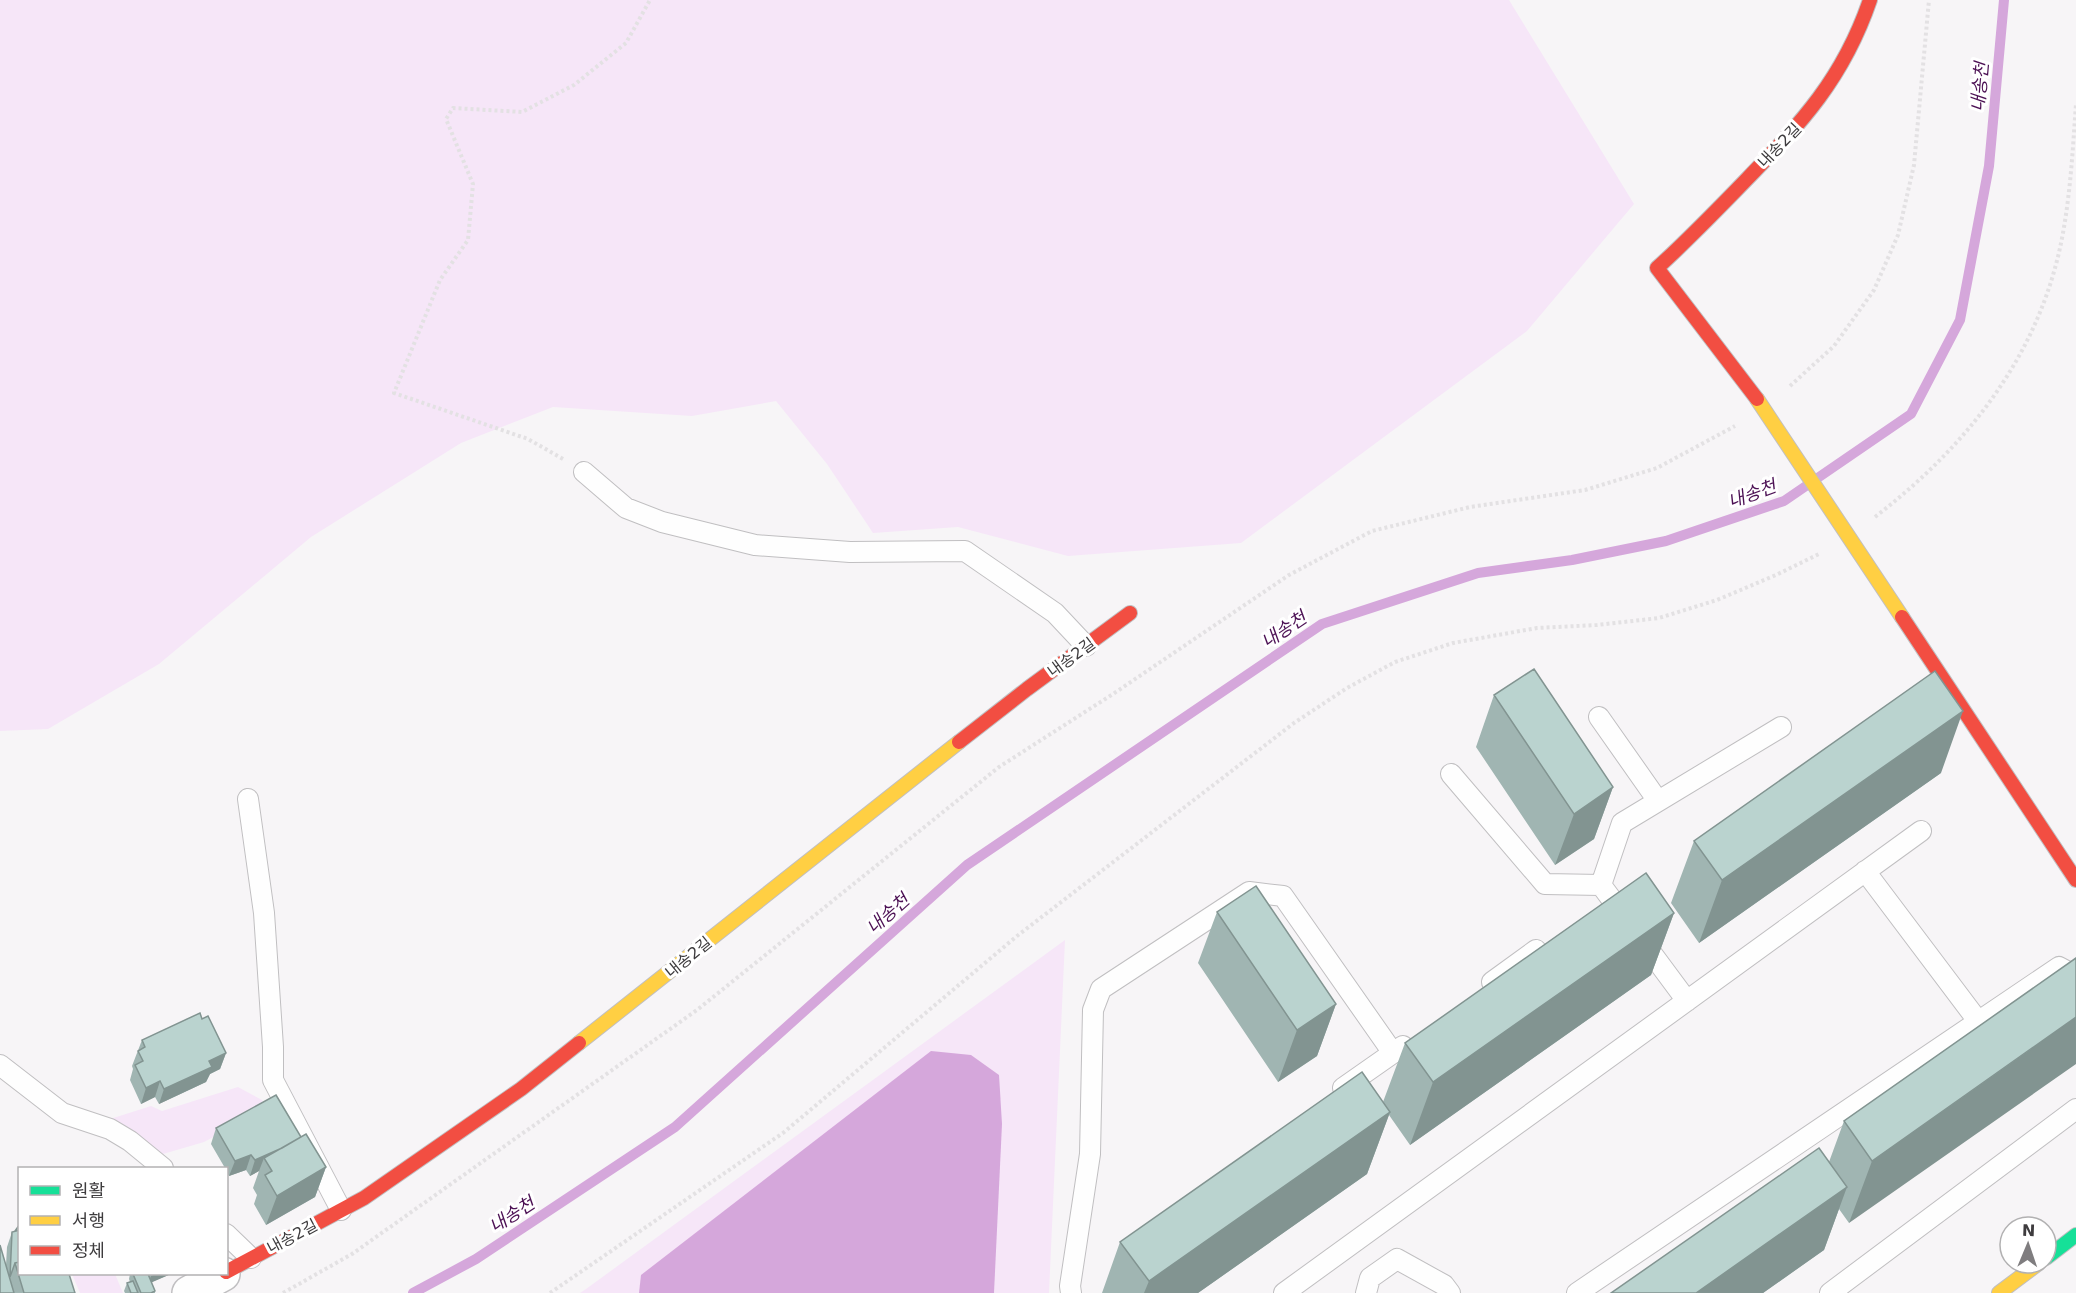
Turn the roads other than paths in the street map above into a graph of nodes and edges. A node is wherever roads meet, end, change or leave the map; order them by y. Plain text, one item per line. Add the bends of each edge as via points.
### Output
1 (1870, 0) edge
2 (584, 472) road end
3 (1130, 613) dead end
4 (1086, 646) junction
5 (1599, 717) dead end
6 (1781, 727) dead end
7 (1451, 774) dead end
8 (248, 799) dead end
9 (1658, 801) junction
10 (1921, 831) dead end
11 (1865, 871) junction
12 (2076, 879) edge
13 (1601, 885) junction
14 (1536, 950) edge
15 (2076, 976) edge
16 (1481, 990) edge
17 (1686, 1001) junction
18 (1978, 1021) junction
19 (1418, 1035) edge
20 (1393, 1053) junction
21 (0, 1065) edge
22 (1326, 1101) edge
23 (2076, 1109) edge
24 (162, 1167) edge
25 (341, 1210) junction
26 (2076, 1235) edge
27 (228, 1244) edge
28 (2058, 1249) edge
29 (233, 1268) edge
30 (221, 1275) edge
31 (2023, 1275) edge
32 (189, 1293) edge
33 (1071, 1293) edge
34 (1284, 1293) edge
35 (1366, 1293) edge
36 (1450, 1293) edge
37 (1577, 1293) edge
38 (1830, 1293) edge
39 (2000, 1293) edge

1 - 12 street, 내송2길 via 1853,45 1823,96 1784,141 1657,268 1763,406
2 - 4 lane via 626,508 662,522 755,545 850,552 965,551 1055,613
3 - 4 street, 내송2길
4 - 25 street, 내송2길 via 521,1089
5 - 9 lane
6 - 9 lane
7 - 13 lane via 1545,884
8 - 25 lane via 264,913 273,1080
9 - 13 lane via 1622,823
10 - 11 lane
11 - 17 lane
11 - 18 lane
13 - 17 lane
14 - 16 lane
15 - 18 lane via 2059,967
17 - 34 lane
18 - 37 lane
19 - 20 lane
20 - 22 lane
20 - 33 lane via 1283,896 1249,892 1101,989 1093,1010 1090,1154
21 - 24 lane via 62,1113 110,1130
23 - 38 lane
25 - 29 street, 내송2길
26 - 28 street
27 - 29 lane
30 - 32 street, 내송2길
31 - 39 street
35 - 36 lane via 1370,1278 1397,1259 1444,1285

